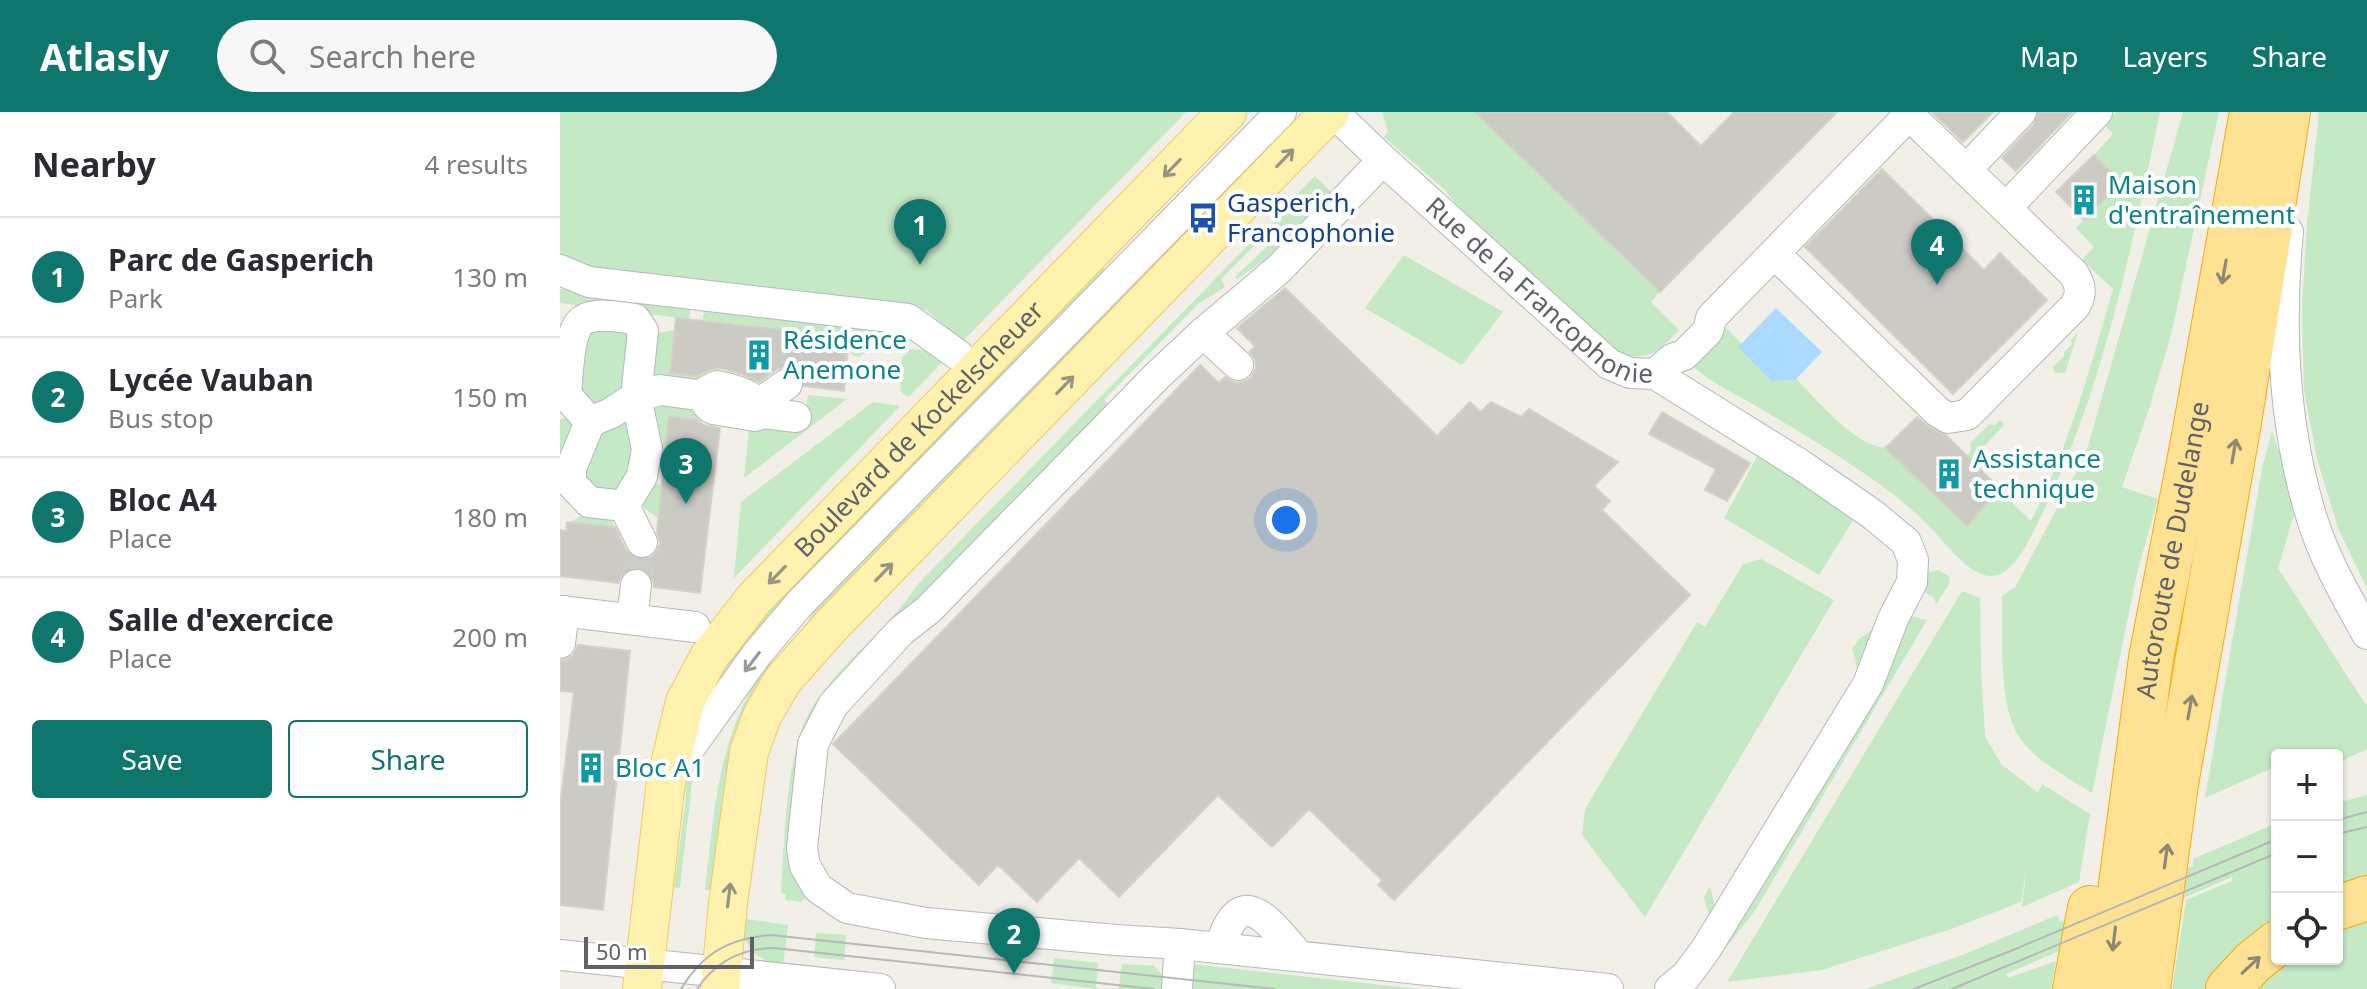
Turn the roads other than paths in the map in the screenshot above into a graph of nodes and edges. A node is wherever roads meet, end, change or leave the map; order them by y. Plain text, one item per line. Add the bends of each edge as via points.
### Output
1 (1227, 112) edge
2 (1281, 112) edge
3 (1332, 112) edge
4 (2021, 112) edge
5 (2097, 112) edge
6 (2252, 112) edge
7 (2288, 112) edge
8 (2300, 112) edge
9 (1911, 113) edge
10 (1383, 160) junction
11 (1966, 170) junction
12 (2006, 208) junction
13 (1295, 253) junction
14 (1775, 254) junction
15 (560, 270) edge
16 (1203, 333) junction
17 (958, 355) dead end
18 (1238, 365) dead end
19 (1664, 367) junction
20 (563, 394) edge
21 (636, 397) junction
22 (796, 398) dead end
23 (1136, 415) junction
24 (590, 422) junction
25 (624, 506) junction
26 (642, 542) tunnel mouth
27 (636, 585) tunnel mouth
28 (801, 602) junction
29 (562, 611) edge
30 (632, 619) junction
31 (695, 627) dead end
32 (2367, 634) edge
33 (560, 643) edge
34 (2151, 658) junction
35 (762, 716) junction
36 (666, 781) junction
37 (2367, 898) edge
38 (2343, 906) edge
39 (1180, 944) junction
40 (1220, 948) junction
41 (2271, 948) edge
42 (560, 955) edge
43 (1299, 956) junction
44 (644, 976) edge
45 (721, 981) edge
46 (880, 989) edge
47 (1177, 989) edge
48 (1608, 989) edge
49 (1670, 989) edge
50 (2075, 989) edge
51 (2107, 989) edge
52 (2148, 989) edge
53 (2228, 989) edge

1 -> 36 main road, Boulevard de Kockelscheuer via 754,599 690,690
2 - 28 street, Boulevard de Kockelscheuer
3 - 10 street, Rue de la Francophonie
35 -> 3 main road, Boulevard de Kockelscheuer via 783,680 831,626
4 - 11 street
5 - 12 street
6 -> 34 highway, Autoroute de Dudelange
52 -> 7 highway, Autoroute de Dudelange via 2176,784
8 - 32 street via 2285,260 2289,419 2310,513
9 - 11 street
9 - 14 street
10 - 13 street
10 - 19 street, Rue de la Francophonie via 1609,364 1630,373
11 - 12 street
12 - 14 street via 2074,274 2081,292 2075,306 1959,418 1938,412
13 - 16 street
13 - 23 street via 1201,309 1116,395
14 - 19 street via 1711,318 1699,319 1673,346
15 - 17 street via 589,282 908,319
16 - 18 street
16 - 23 street
19 - 49 street, Rue de la Francophonie via 1872,514 1906,542 1913,560 1912,582 1868,684 1706,949
20 - 21 street via 574,330 583,320 611,315 635,319 643,331
20 - 24 street
21 - 22 street via 660,390 705,396 708,407 755,416 762,408
21 - 24 street
21 - 25 street via 647,449 642,476
23 - 39 street via 901,631 833,705 813,744 802,848 818,888 847,908 926,923
24 - 25 street via 571,468 571,483 589,502
25 - 26 street
27 - 30 street
28 - 35 street, Boulevard de Kockelscheuer
28 -> 36 street, Boulevard de Kockelscheuer
29 - 30 street
29 - 33 street
30 - 31 street
34 - 50 highway via 2111,792
34 -> 51 highway, Autoroute de Dudelange
45 -> 35 main road, Boulevard de Kockelscheuer via 749,752
36 - 44 main road, Boulevard de Kockelscheuer
37 - 38 highway
39 - 40 street
39 - 47 street
40 - 43 street
40 - 43 street via 1234,917 1250,911 1266,918
53 -> 41 highway
42 - 44 street
43 - 48 street
44 - 45 street
45 - 46 street

